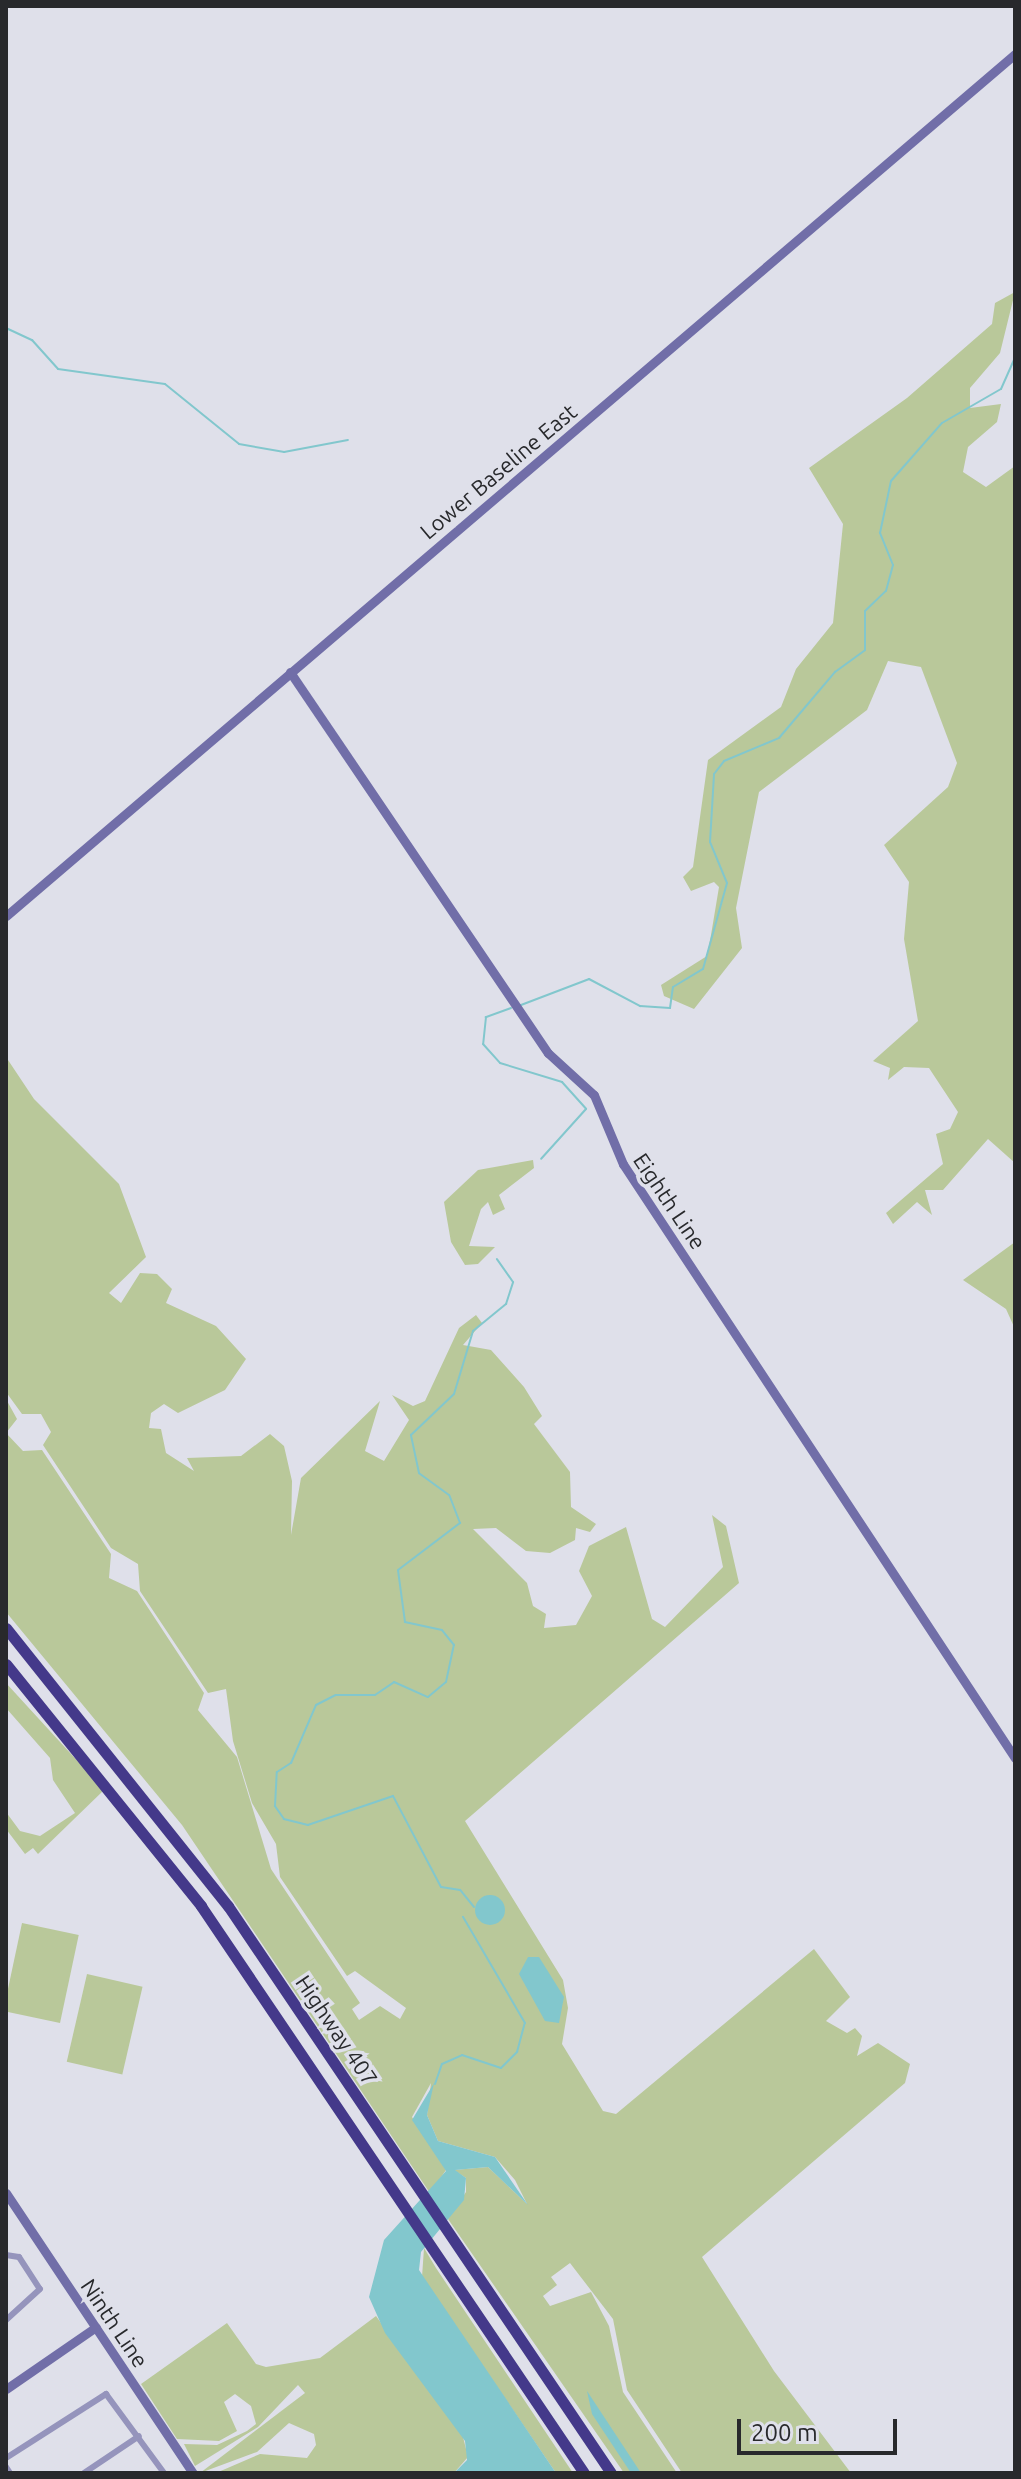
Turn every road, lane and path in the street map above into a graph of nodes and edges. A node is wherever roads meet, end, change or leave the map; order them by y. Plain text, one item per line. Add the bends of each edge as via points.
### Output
1 (1015, 54) edge
2 (290, 672) junction
3 (6, 916) edge
4 (6, 1628) edge
5 (6, 1664) edge
6 (1015, 1758) edge
7 (6, 2193) edge
8 (6, 2255) edge
9 (6, 2320) edge
10 (96, 2327) junction
11 (6, 2389) edge
12 (139, 2436) junction
13 (6, 2458) edge
14 (6, 2467) edge
15 (10, 2473) edge
16 (84, 2473) edge
17 (164, 2473) edge
18 (193, 2473) edge
19 (584, 2473) edge
20 (611, 2473) edge

1 - 2 main road, Lower Baseline East
2 - 3 main road, Lower Baseline East
2 - 6 main road, Eighth Line via 518,1010 557,1063 594,1095 623,1164
4 - 20 highway, Highway 407 via 187,1848
5 - 19 highway, Highway 407 via 153,1839
7 - 10 main road, Ninth Line
8 - 9 street via 19,2257 40,2289
10 - 11 main road
10 - 18 main road, Ninth Line
12 - 13 street via 106,2394
12 - 16 street
12 - 17 street
14 - 15 street

